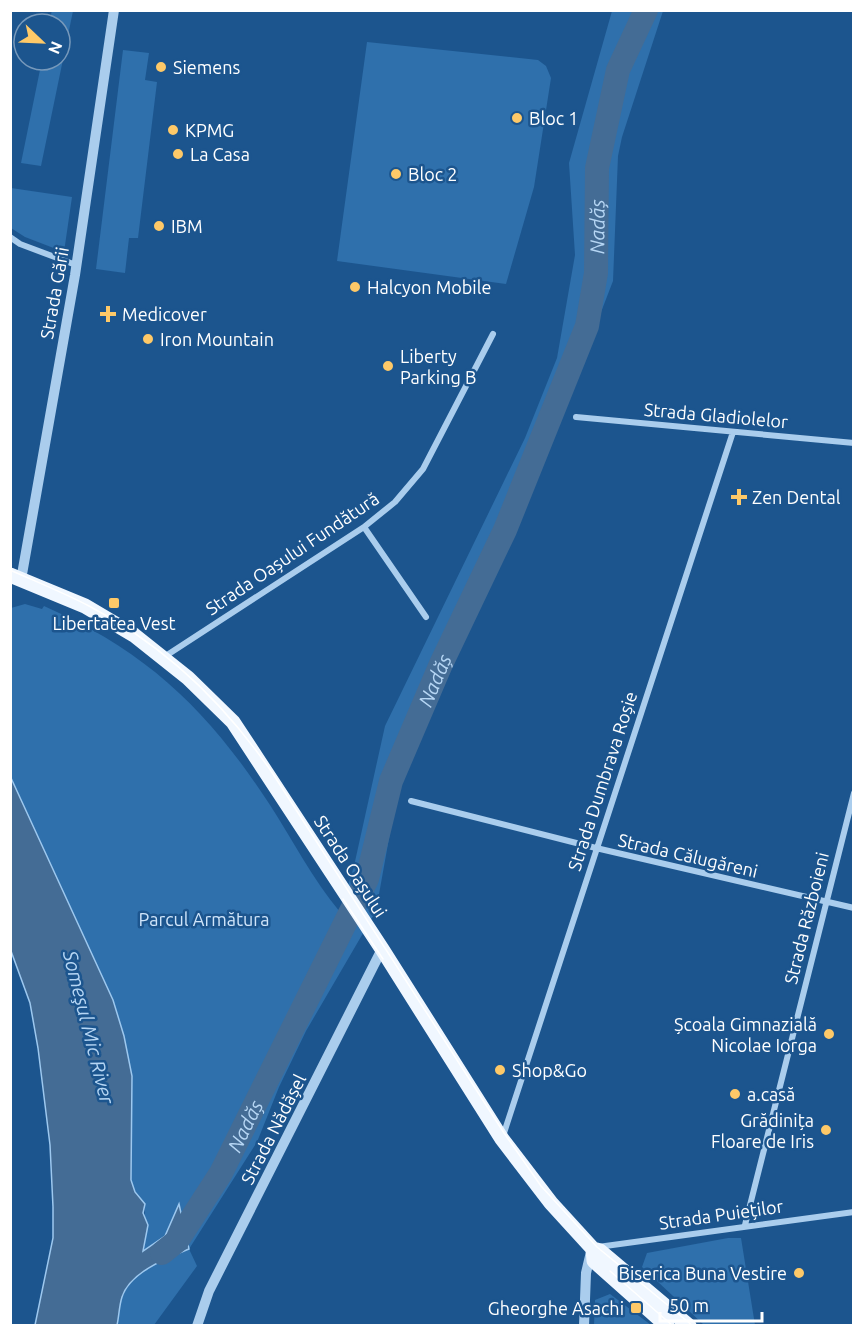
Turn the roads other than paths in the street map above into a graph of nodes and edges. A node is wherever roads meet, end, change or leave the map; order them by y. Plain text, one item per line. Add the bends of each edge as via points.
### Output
1 (114, 10) edge
2 (10, 237) edge
3 (76, 265) junction
4 (493, 334) dead end
5 (576, 417) dead end
6 (733, 432) junction
7 (854, 444) edge
8 (364, 527) junction
9 (20, 576) edge
10 (426, 617) dead end
11 (163, 657) junction
12 (854, 793) edge
13 (411, 801) dead end
14 (596, 848) junction
15 (825, 903) junction
16 (854, 908) edge
17 (379, 943) junction
18 (502, 1139) junction
19 (854, 1212) edge
20 (745, 1225) junction
21 (593, 1249) junction
22 (197, 1326) edge
23 (584, 1326) edge
24 (667, 1326) edge
25 (689, 1326) edge

1 - 3 street, Strada Gării
2 - 3 street
3 - 9 street, Strada Gării
4 - 8 street, Strada Oașului Fundătură via 423,469 395,502
5 - 6 street, Strada Gladiolelor
6 - 7 street, Strada Gladiolelor
6 - 14 street, Strada Dumbrava Roșie
8 - 10 street
8 - 11 street, Strada Oașului Fundătură
9 - 11 main road, Strada Oașului via 106,617
11 - 17 main road, Strada Oașului via 233,722
12 - 15 street, Strada Războieni
13 - 14 street, Strada Călugăreni
14 - 15 street, Strada Călugăreni
14 - 18 street, Strada Dumbrava Roșie
15 - 16 street, Strada Călugăreni
15 - 20 street, Strada Războieni
17 - 18 main road, Strada Oașului
17 - 22 street, Strada Nădășel via 209,1292
18 - 21 main road, Strada Oașului via 551,1203
19 - 20 street, Strada Puieților
20 - 21 street, Strada Puieților
21 - 23 street via 586,1273
21 - 24 main road, Strada Oașului via 594,1261
21 - 25 main road, Strada Oașului

